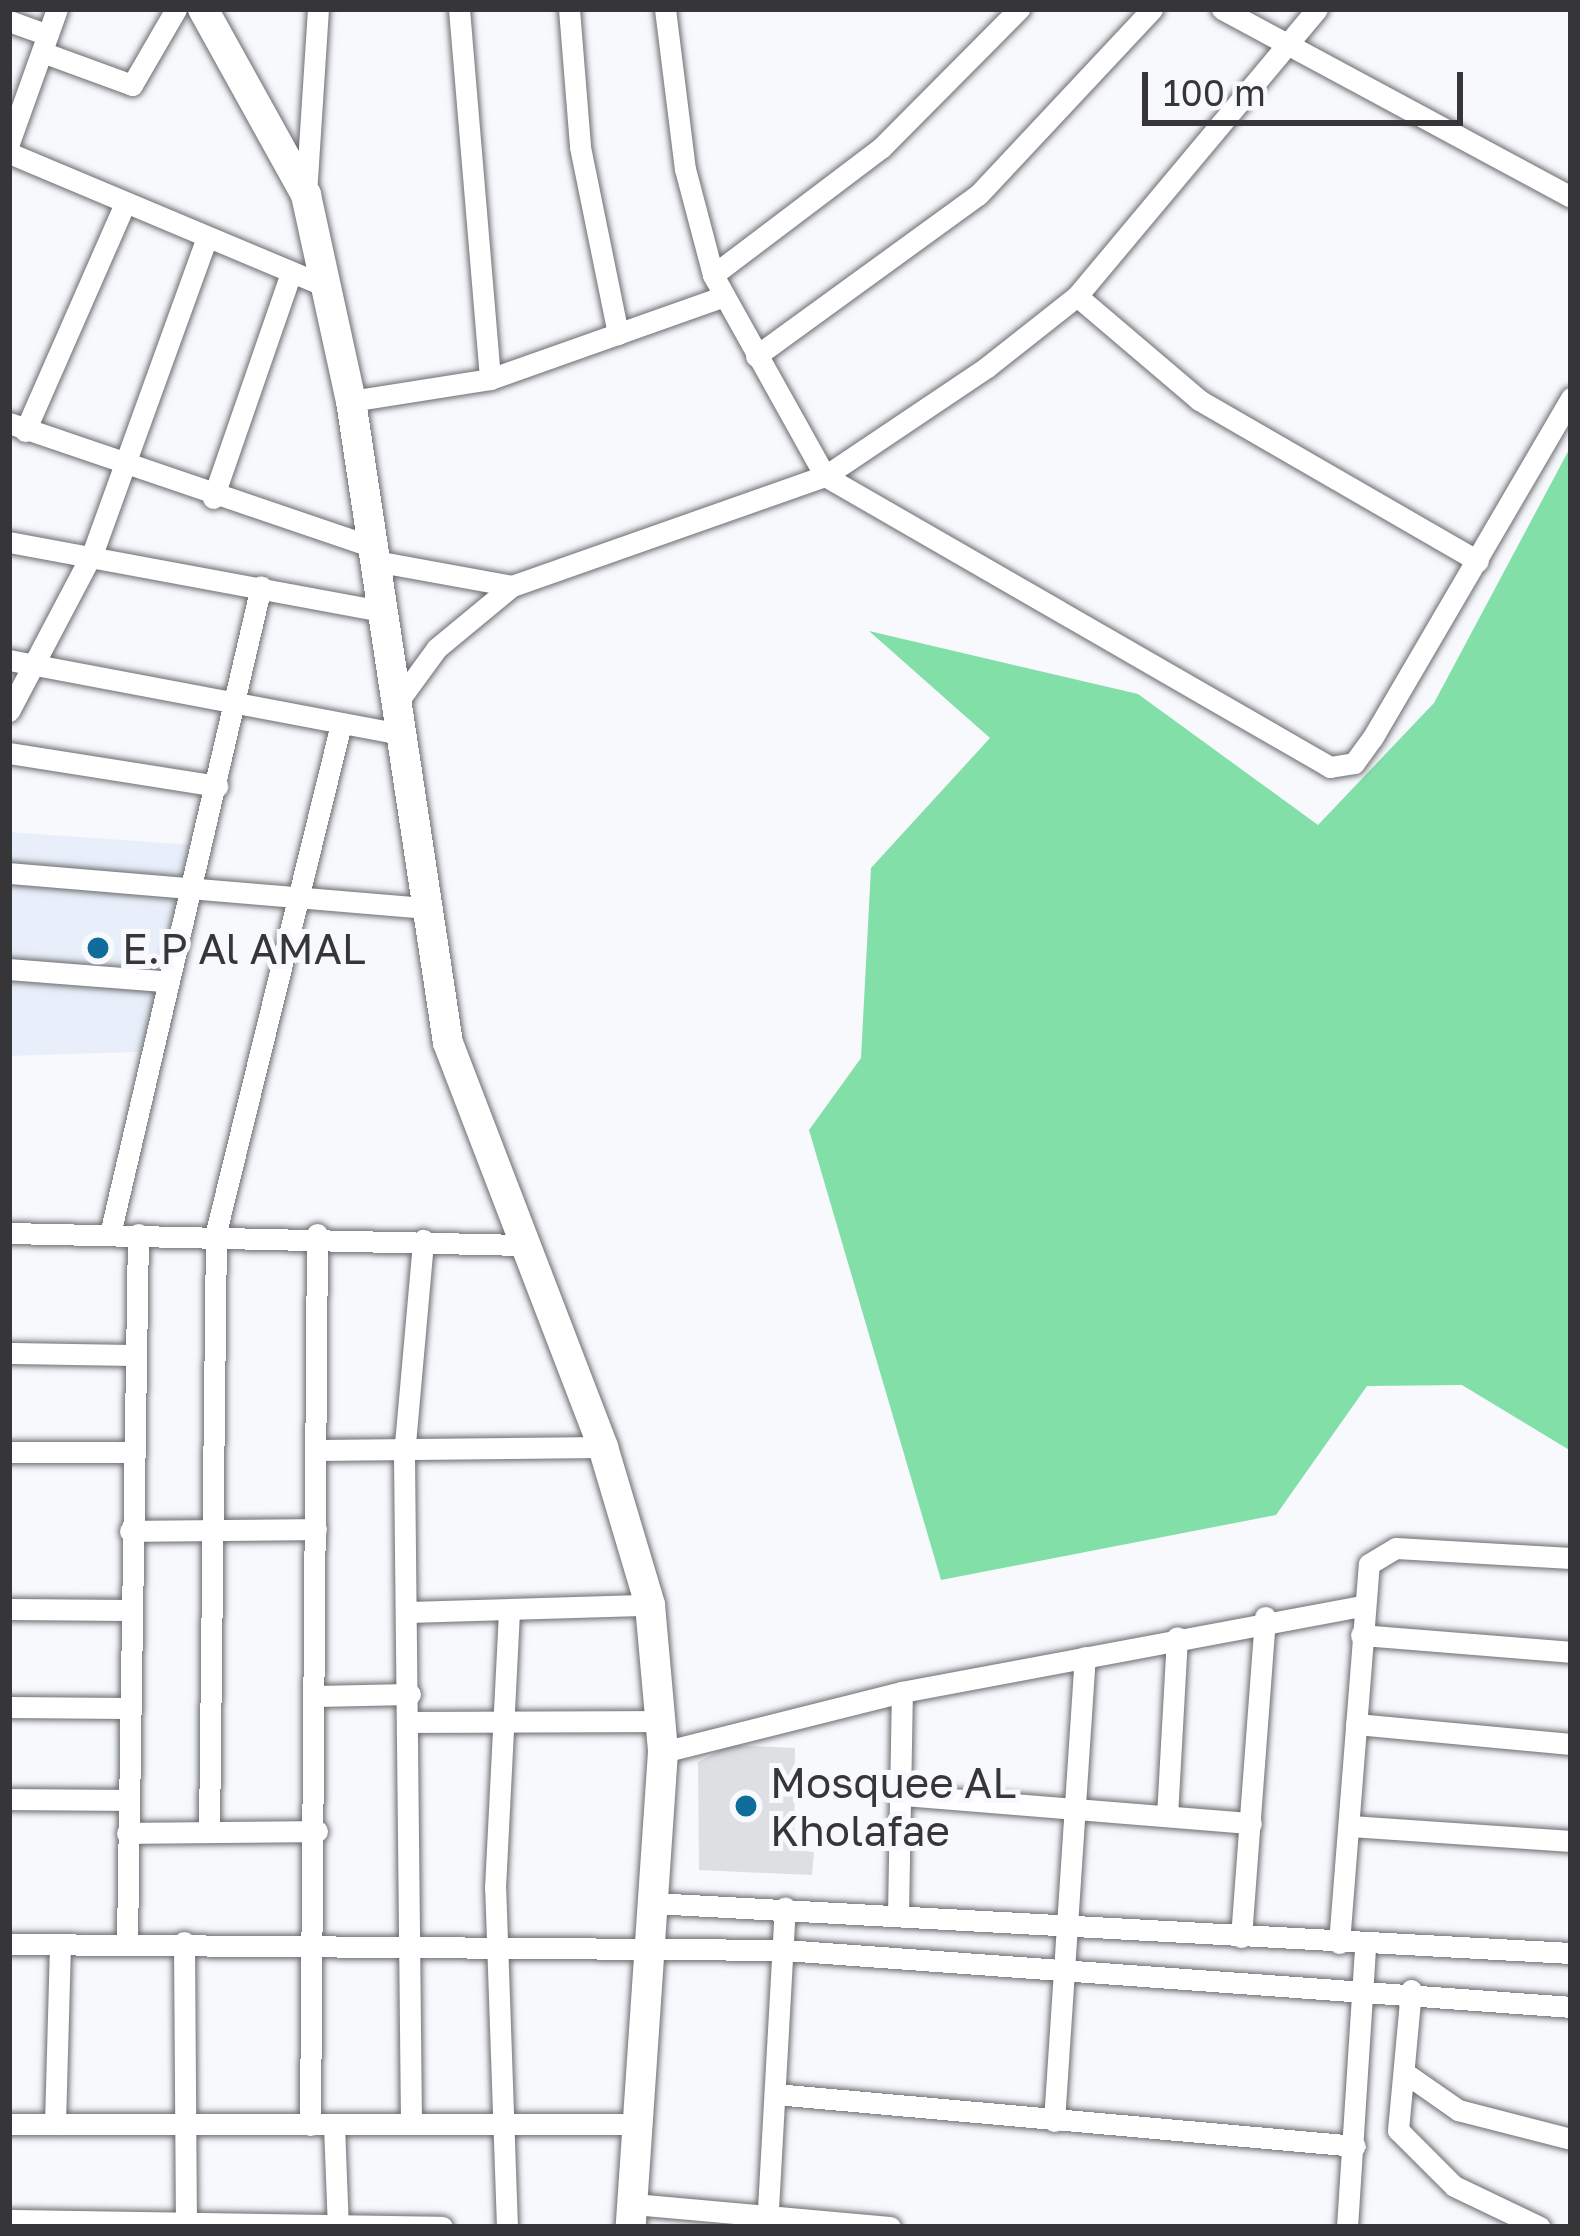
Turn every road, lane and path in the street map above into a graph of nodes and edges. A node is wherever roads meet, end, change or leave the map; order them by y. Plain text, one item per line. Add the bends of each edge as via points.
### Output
1 (57, 9) edge
2 (176, 9) edge
3 (202, 9) edge
4 (318, 9) edge
5 (459, 9) edge
6 (568, 9) edge
7 (665, 9) edge
8 (1019, 9) edge
9 (1152, 9) edge
10 (1222, 9) edge
11 (1317, 9) edge
12 (9, 21) edge
13 (1298, 42) junction
14 (45, 43) junction
15 (9, 143) edge
16 (9, 153) edge
17 (306, 195) junction
18 (1571, 197) edge
19 (125, 203) junction
20 (207, 237) junction
21 (291, 273) junction
22 (713, 275) junction
23 (327, 287) junction
24 (1077, 296) junction
25 (722, 297) junction
26 (619, 334) junction
27 (756, 356) junction
28 (490, 379) junction
29 (1571, 398) edge
30 (351, 401) junction
31 (17, 427) edge
32 (116, 468) junction
33 (825, 476) junction
34 (213, 498) junction
35 (9, 542) edge
36 (93, 552) junction
37 (374, 554) junction
38 (1478, 561) junction
39 (261, 586) junction
40 (512, 586) junction
41 (383, 611) junction
42 (19, 665) edge
43 (239, 704) junction
44 (9, 711) edge
45 (399, 719) junction
46 (340, 724) junction
47 (9, 753) edge
48 (217, 786) junction
49 (9, 873) edge
50 (189, 889) junction
51 (297, 899) junction
52 (423, 908) junction
53 (9, 969) edge
54 (163, 981) junction
55 (216, 1232) junction
56 (9, 1233) edge
57 (110, 1234) junction
58 (137, 1234) junction
59 (317, 1234) junction
60 (423, 1240) junction
61 (520, 1245) junction
62 (9, 1353) edge
63 (136, 1354) junction
64 (603, 1447) junction
65 (316, 1450) junction
66 (9, 1452) edge
67 (132, 1452) junction
68 (404, 1455) junction
69 (316, 1528) junction
70 (213, 1530) junction
71 (130, 1531) junction
72 (1571, 1558) edge
73 (650, 1605) junction
74 (1364, 1606) junction
75 (9, 1609) edge
76 (129, 1610) junction
77 (408, 1612) junction
78 (509, 1612) junction
79 (1265, 1617) junction
80 (1361, 1635) junction
81 (1177, 1636) junction
82 (1571, 1652) edge
83 (1085, 1657) junction
84 (902, 1692) junction
85 (410, 1694) junction
86 (316, 1696) junction
87 (9, 1707) edge
88 (127, 1708) junction
89 (507, 1718) junction
90 (410, 1722) junction
91 (1356, 1724) junction
92 (663, 1737) junction
93 (1571, 1744) edge
94 (902, 1795) junction
95 (9, 1799) edge
96 (127, 1800) junction
97 (1076, 1810) junction
98 (1166, 1816) junction
99 (1251, 1823) junction
100 (1349, 1826) junction
101 (316, 1831) junction
102 (208, 1832) junction
103 (127, 1833) junction
104 (1571, 1841) edge
105 (653, 1904) junction
106 (785, 1908) junction
107 (898, 1916) junction
108 (1067, 1926) junction
109 (1241, 1936) junction
110 (501, 1940) junction
111 (127, 1941) junction
112 (184, 1942) junction
113 (316, 1942) junction
114 (9, 1943) edge
115 (1339, 1943) junction
116 (60, 1944) junction
117 (412, 1944) junction
118 (1366, 1945) junction
119 (650, 1946) junction
120 (784, 1950) junction
121 (1571, 1953) edge
122 (1065, 1969) junction
123 (1364, 1988) junction
124 (1412, 1990) junction
125 (1571, 2007) edge
126 (1405, 2073) junction
127 (775, 2093) junction
128 (1054, 2121) junction
129 (505, 2122) junction
130 (188, 2123) junction
131 (9, 2124) edge
132 (56, 2124) junction
133 (411, 2124) junction
134 (310, 2125) junction
135 (334, 2125) junction
136 (639, 2125) junction
137 (1571, 2139) edge
138 (1354, 2146) junction
139 (632, 2216) edge
140 (9, 2221) edge
141 (767, 2222) edge
142 (186, 2226) edge
143 (338, 2226) edge
144 (442, 2227) edge
145 (507, 2227) edge
146 (887, 2227) edge
147 (1347, 2227) edge
148 (1540, 2227) edge

1 - 14 street
2 - 14 street via 132,85
3 - 17 main road
4 - 17 street
5 - 28 street
6 - 26 street via 580,147
7 - 22 street via 685,169
8 - 22 street via 881,148
9 - 27 street via 978,195
10 - 13 street
11 - 13 street
12 - 14 street
13 - 18 street
13 - 24 street
14 - 15 street
16 - 19 street
17 - 23 main road
19 - 20 street
19 - 31 street
20 - 21 street
20 - 32 street
21 - 23 street
21 - 34 street
22 - 25 street
23 - 30 main road
24 - 33 street
24 - 38 street via 1198,400
25 - 26 street
25 - 27 street
26 - 28 street
27 - 33 street
28 - 30 street
29 - 38 street
30 - 37 main road
31 - 32 street
32 - 34 street
32 - 36 street
33 - 38 street via 1339,769 1372,737
33 - 40 street
34 - 37 street
35 - 36 street
36 - 39 street
36 - 42 street
37 - 40 street
37 - 41 main road
39 - 41 street
39 - 43 street
40 - 45 street via 437,648
41 - 45 main road
42 - 43 street
42 - 44 street
43 - 46 street
43 - 48 street
45 - 46 street
45 - 52 main road
46 - 51 street
47 - 48 street
48 - 50 street
49 - 50 street
50 - 51 street
50 - 54 street
51 - 52 street
51 - 55 street
52 - 61 main road via 458,1081
53 - 54 street
54 - 57 street
55 - 58 street
55 - 59 street
55 - 70 street
56 - 57 street
57 - 58 street
58 - 63 street
59 - 60 street
59 - 65 street
60 - 61 street
60 - 68 street
61 - 64 main road
62 - 63 street
63 - 67 street
64 - 68 street
64 - 73 main road
65 - 68 street
65 - 69 street
66 - 67 street
67 - 71 street
68 - 77 street
69 - 70 street
69 - 86 street
70 - 71 street
70 - 102 street
71 - 76 street
72 - 74 street via 1389,1549 1365,1572
73 - 78 street
73 - 92 main road
74 - 79 street
74 - 80 street
75 - 76 street
76 - 88 street
77 - 78 street
77 - 85 street
78 - 89 street
79 - 81 street
79 - 99 street
80 - 82 street
80 - 91 street
81 - 83 street
81 - 98 street
83 - 84 street
83 - 97 street
84 - 92 street
84 - 94 street
85 - 86 street
85 - 90 street
86 - 101 street
87 - 88 street
88 - 96 street
89 - 90 street
89 - 92 street
89 - 110 street
90 - 117 street
91 - 93 street
91 - 100 street
92 - 105 main road
94 - 97 street
94 - 107 street
95 - 96 street
96 - 103 street
97 - 98 street
97 - 108 street
98 - 99 street
99 - 109 street
100 - 104 street
100 - 115 street
101 - 102 street
101 - 113 street
102 - 103 street
103 - 111 street
105 - 106 street
105 - 119 main road
106 - 107 street
106 - 120 street
107 - 108 street
108 - 109 street
108 - 122 street
109 - 115 street
110 - 117 street
110 - 119 street
110 - 129 street
111 - 112 street
111 - 116 street
112 - 113 street
112 - 130 street
113 - 117 street
113 - 134 street
114 - 116 street
115 - 118 street
116 - 132 street
117 - 133 street
118 - 121 street
118 - 123 street
119 - 120 street
119 - 136 main road
120 - 122 street
120 - 127 street
122 - 123 street
122 - 128 street
123 - 124 street
123 - 138 street
124 - 125 street
124 - 126 street
126 - 137 street via 1457,2110
126 - 148 street via 1395,2110 1407,2144 1454,2186
127 - 128 street
127 - 141 street
128 - 138 street
129 - 133 street
129 - 136 street
129 - 145 street
130 - 132 street
130 - 134 street
130 - 142 street
131 - 132 street
133 - 135 street
134 - 135 street
135 - 143 street
136 - 139 main road
138 - 147 street
139 - 141 street
140 - 142 street
141 - 146 street
142 - 143 street
143 - 144 street

